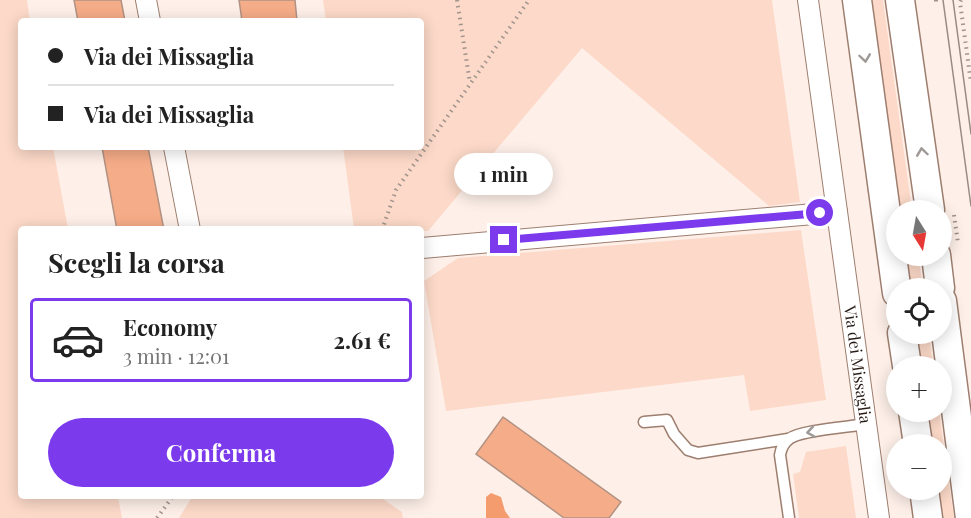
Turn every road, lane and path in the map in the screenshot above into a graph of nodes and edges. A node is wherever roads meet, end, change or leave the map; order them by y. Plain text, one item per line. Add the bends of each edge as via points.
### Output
1 (147, 0) edge
2 (457, 0) edge
3 (529, 0) edge
4 (808, 0) edge
5 (857, 0) edge
6 (900, 0) edge
7 (961, 1) edge
8 (150, 18) edge
9 (971, 82) edge
10 (470, 84) junction
11 (175, 150) edge
12 (424, 150) edge
13 (424, 150) edge
14 (929, 200) edge
15 (837, 212) junction
16 (189, 226) edge
17 (383, 226) edge
18 (424, 248) edge
19 (895, 278) edge
20 (948, 344) edge
21 (644, 422) dead end
22 (866, 424) junction
23 (789, 439) junction
24 (171, 499) edge
25 (926, 500) edge
26 (157, 518) edge
27 (789, 518) edge
28 (879, 518) edge
29 (928, 518) edge
30 (970, 518) edge

1 - 8 street
2 - 10 path
3 - 10 path
4 - 15 street, Via dei Missaglia
5 -> 19 main road
14 -> 6 main road
7 - 9 path
10 - 12 path
11 - 16 street
13 - 17 path via 396,190
15 - 18 street
15 - 22 street, Via dei Missaglia
20 - 30 main road
21 - 23 lane via 667,420 688,450 698,453
22 -> 23 lane via 803,433
22 - 28 street, Via dei Missaglia
23 - 27 lane via 780,455
24 - 26 path
25 - 29 main road

